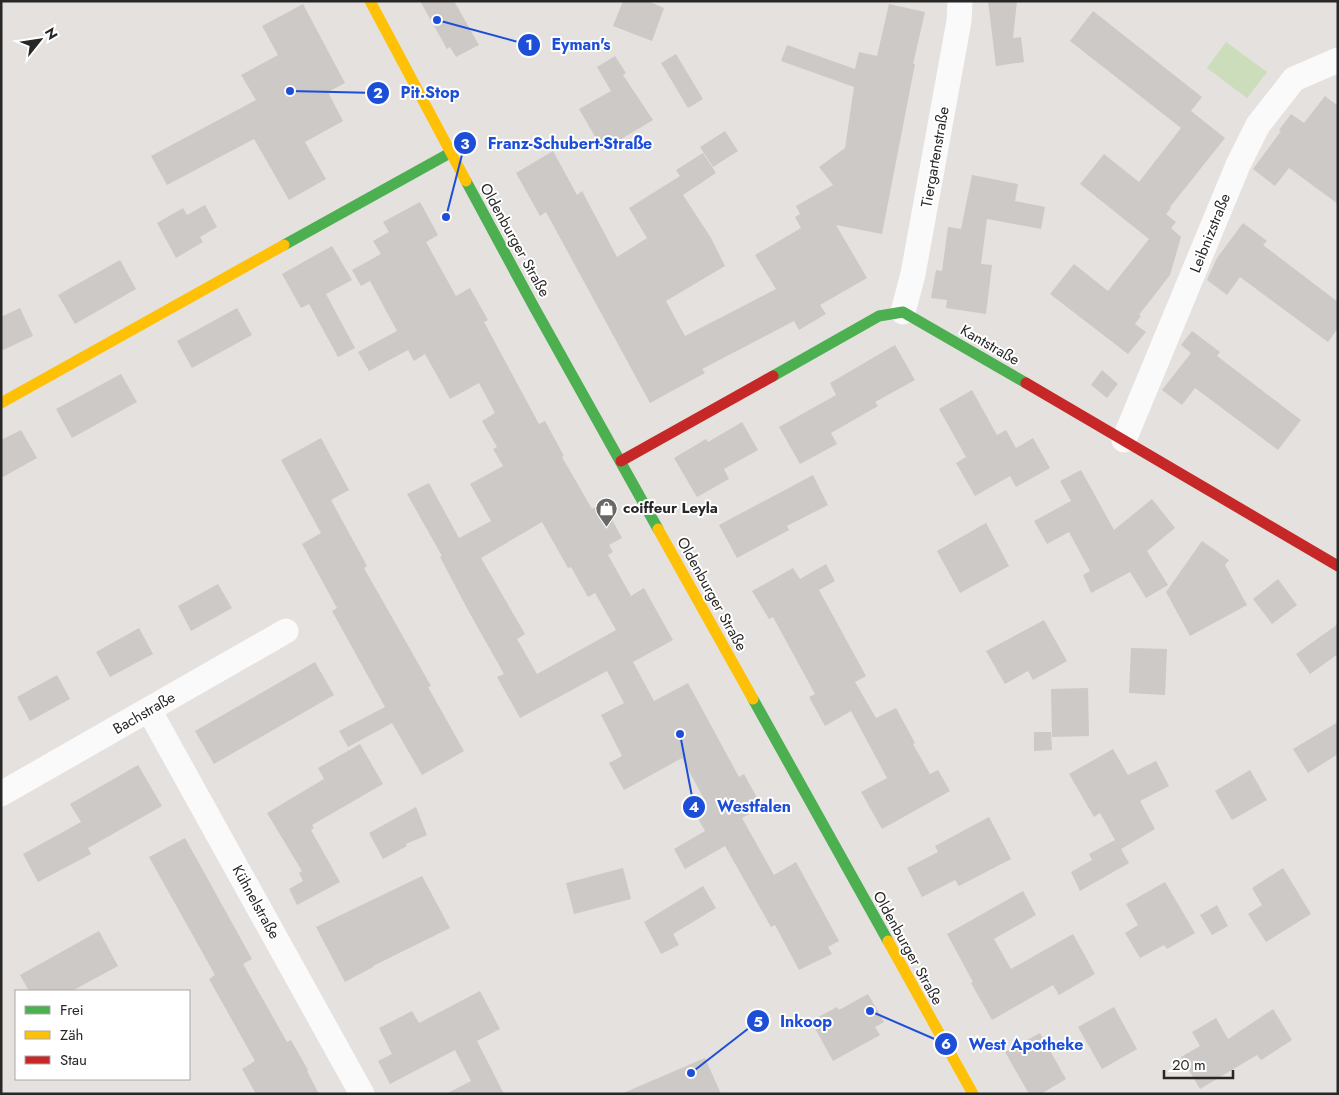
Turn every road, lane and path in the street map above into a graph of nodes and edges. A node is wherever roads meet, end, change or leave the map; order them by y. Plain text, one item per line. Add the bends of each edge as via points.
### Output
1 (370, 1) edge
2 (960, 1) edge
3 (1338, 60) edge
4 (450, 154) junction
5 (903, 312) junction
6 (1, 403) edge
7 (1124, 440) junction
8 (621, 461) junction
9 (1338, 566) edge
10 (286, 631) dead end
11 (149, 710) junction
12 (1, 794) edge
13 (362, 1094) edge
14 (973, 1094) edge

1 - 4 street, Oldenburger Straße
2 - 5 street, Tiergartenstraße via 913,274
3 - 7 street, Leibnizstraße via 1294,79 1258,125 1238,165
4 - 6 street
4 - 8 street, Oldenburger Straße
5 - 7 street, Kantstraße
5 - 8 street via 880,316
7 - 9 street, Kantstraße
8 - 14 street, Oldenburger Straße
10 - 11 street, Bachstraße
11 - 12 street, Bachstraße
11 - 13 street, Kühnelstraße

